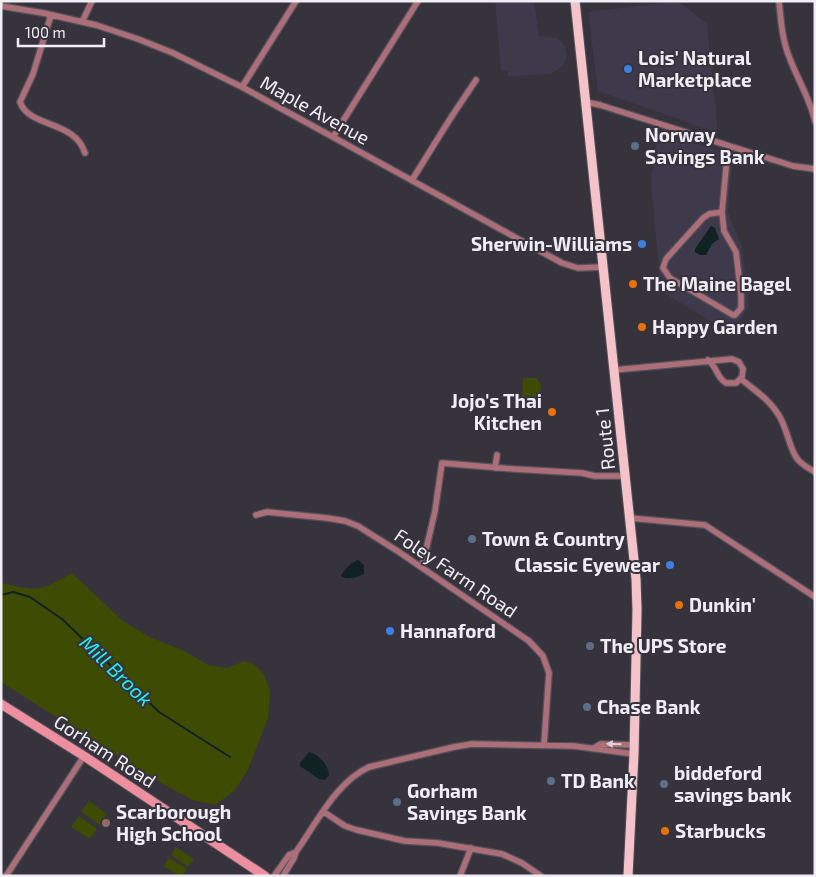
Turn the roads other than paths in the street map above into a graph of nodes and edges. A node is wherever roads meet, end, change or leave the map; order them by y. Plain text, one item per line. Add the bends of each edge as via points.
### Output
1 (92, 1) edge
2 (296, 1) edge
3 (418, 1) edge
4 (575, 1) edge
5 (779, 1) edge
6 (1, 6) edge
7 (51, 15) junction
8 (82, 22) junction
9 (476, 80) dead end
10 (242, 87) junction
11 (586, 102) junction
12 (815, 121) edge
13 (333, 137) junction
14 (728, 146) junction
15 (85, 153) dead end
16 (815, 169) edge
17 (412, 180) junction
18 (722, 212) junction
19 (603, 267) junction
20 (708, 360) junction
21 (614, 370) junction
22 (741, 379) junction
23 (497, 455) dead end
24 (495, 468) junction
25 (815, 472) edge
26 (626, 476) junction
27 (256, 516) dead end
28 (630, 518) junction
29 (422, 567) junction
30 (815, 597) edge
31 (1, 704) edge
32 (544, 746) junction
33 (634, 749) junction
34 (84, 756) junction
35 (324, 812) junction
36 (471, 848) junction
37 (296, 852) junction
38 (6, 876) edge
39 (265, 876) edge
40 (274, 876) edge
41 (283, 876) edge
42 (460, 876) edge
43 (541, 876) edge
44 (628, 876) edge

1 - 8 street
2 - 10 street
3 - 13 street
4 - 11 main road, Route 1
5 - 12 street via 784,42
6 - 7 street, Maple Avenue
7 - 8 street, Maple Avenue
7 - 15 street via 33,74 20,102 26,111 74,135
8 - 10 street, Maple Avenue via 163,48
9 - 17 street
10 - 13 street, Maple Avenue
11 - 14 street
11 - 19 main road, Route 1
13 - 17 street, Maple Avenue
14 - 16 street via 793,166
14 - 18 street
17 - 19 street, Maple Avenue via 562,263 578,268
18 - 18 street via 724,232 736,254 741,295 736,315 670,278 663,268 666,259 702,218
19 - 21 main road, Route 1
20 - 21 street
20 - 22 street via 724,382 732,384
20 - 22 street via 737,361 743,369
21 - 26 main road, Route 1
22 - 25 street via 777,412 796,458
23 - 24 street
24 - 26 street
24 - 29 street via 442,463
26 - 28 main road, Route 1
27 - 29 street, Foley Farm Road via 267,512 349,522
28 - 30 street via 698,523 711,527
28 - 33 main road, Route 1 via 637,610
29 - 32 street, Foley Farm Road via 524,637 544,656 549,678
31 - 34 main road, Gorham Road
32 - 33 street via 600,751
32 - 35 street via 462,745 369,767 348,781
33 - 44 main road, Route 1
34 - 38 street
34 - 39 main road, Gorham Road
35 - 36 street via 357,830 405,841
35 - 37 street
36 - 42 street
36 - 43 street via 509,856
37 - 40 street via 289,855
37 - 41 street

